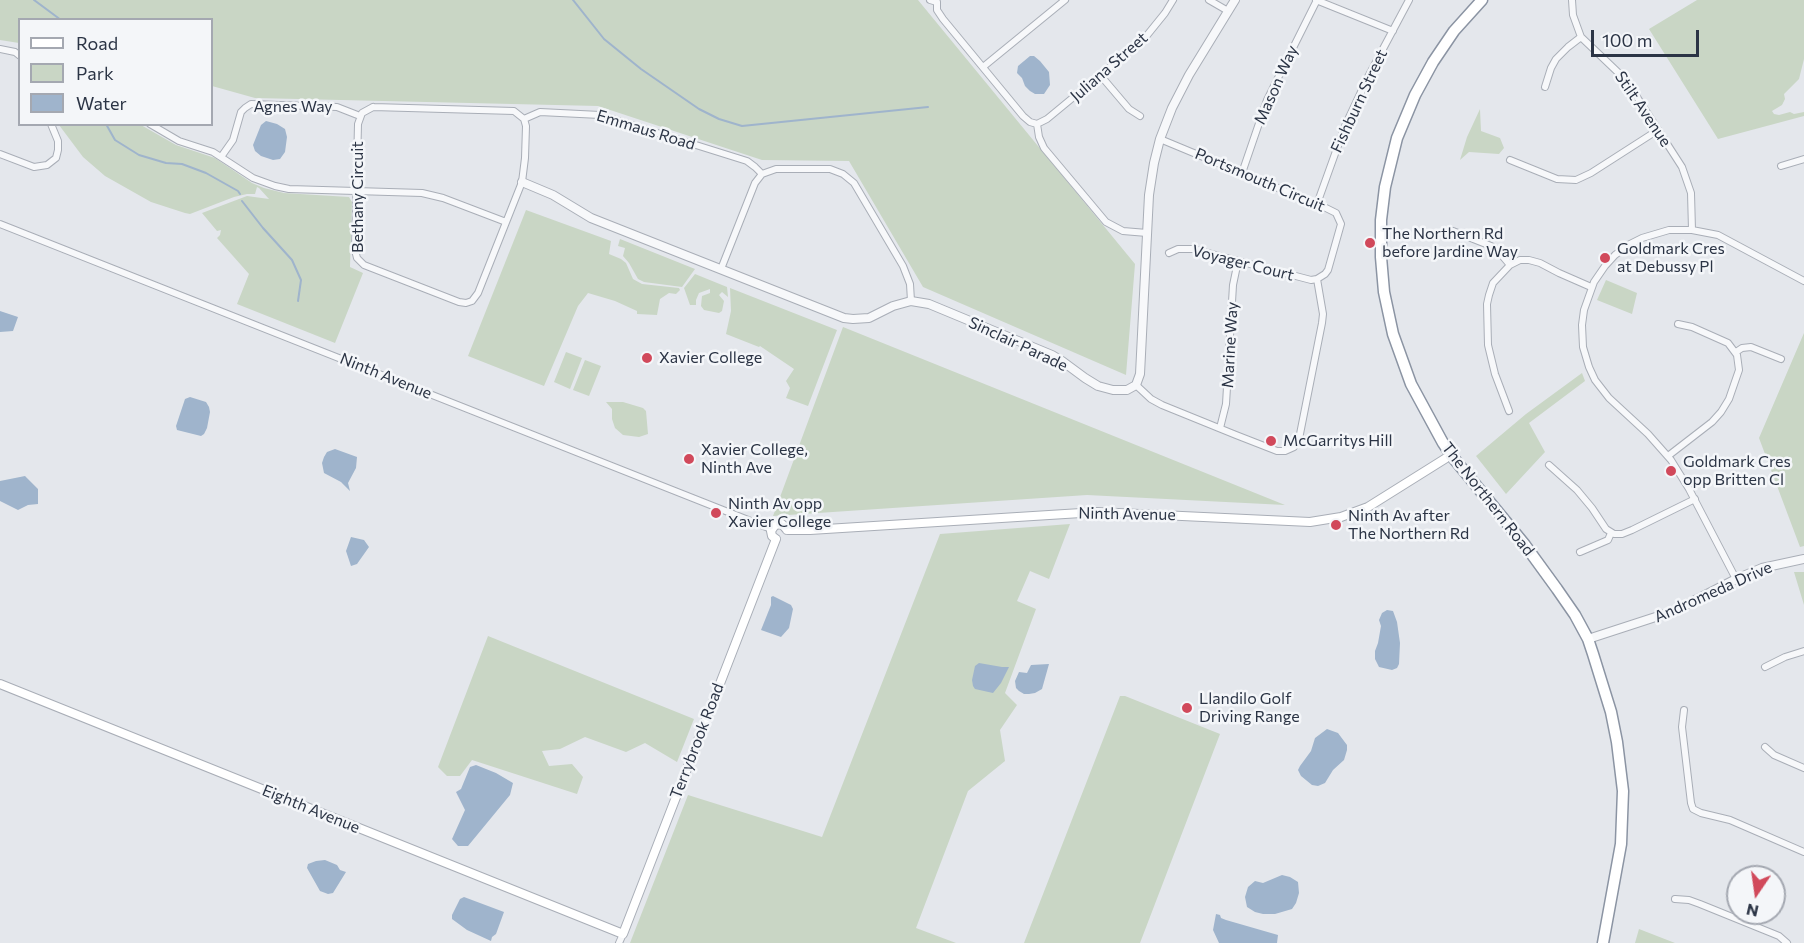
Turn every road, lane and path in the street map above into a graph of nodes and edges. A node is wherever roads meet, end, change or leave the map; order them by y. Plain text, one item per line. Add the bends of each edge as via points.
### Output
1 (1065, 0) edge
2 (1173, 0) edge
3 (1209, 0) edge
4 (1235, 0) edge
5 (1317, 0) edge
6 (1409, 0) edge
7 (1482, 0) edge
8 (1572, 0) edge
9 (935, 1) edge
10 (1227, 11) junction
11 (1393, 32) junction
12 (1581, 37) junction
13 (0, 49) edge
14 (18, 54) edge
15 (983, 67) junction
16 (1101, 76) junction
17 (1545, 87) dead end
18 (360, 116) junction
19 (1140, 116) dead end
20 (524, 118) junction
21 (1037, 124) junction
22 (52, 126) edge
23 (153, 126) edge
24 (1658, 130) junction
25 (1160, 139) junction
26 (0, 154) edge
27 (221, 157) junction
28 (1804, 159) edge
29 (1510, 160) dead end
30 (1781, 166) dead end
31 (1242, 173) junction
32 (762, 174) junction
33 (522, 182) junction
34 (357, 191) junction
35 (1317, 204) junction
36 (506, 222) junction
37 (0, 224) edge
38 (1692, 230) junction
39 (1454, 231) dead end
40 (1147, 233) junction
41 (1169, 253) dead end
42 (1238, 261) junction
43 (1510, 265) junction
44 (721, 269) junction
45 (1317, 279) junction
46 (1804, 281) edge
47 (1592, 287) junction
48 (911, 301) junction
49 (1678, 324) dead end
50 (1736, 352) junction
51 (1781, 359) dead end
52 (1136, 386) junction
53 (1509, 411) dead end
54 (1220, 428) junction
55 (1451, 455) junction
56 (1668, 456) junction
57 (1549, 465) dead end
58 (1695, 499) junction
59 (771, 529) junction
60 (787, 530) junction
61 (1611, 533) junction
62 (776, 539) junction
63 (1580, 552) dead end
64 (1804, 559) edge
65 (1736, 579) junction
66 (1588, 639) junction
67 (1804, 651) edge
68 (1765, 667) dead end
69 (0, 684) edge
70 (1684, 710) dead end
71 (1765, 747) dead end
72 (1804, 768) edge
73 (1804, 852) edge
74 (1675, 899) dead end
75 (623, 934) junction
76 (619, 943) edge
77 (1603, 943) edge
78 (1787, 943) edge

1 - 15 street
2 - 16 street, Juliana Street via 1144,39
3 - 10 street
4 - 10 street
5 - 11 street
5 - 31 street, Mason Way via 1267,100
6 - 11 street, Fishburn Street
7 - 55 highway, The Northern Road via 1443,46 1412,102 1393,153 1381,220 1382,274 1393,334 1411,384
8 - 12 street, Stilt Avenue
9 - 15 street via 940,15
10 - 25 street via 1179,93
11 - 35 street, Fishburn Street via 1345,126
12 - 17 street via 1556,59
12 - 24 street, Stilt Avenue via 1626,80
13 - 14 street
15 - 21 street via 1026,120
16 - 19 street
16 - 21 street, Juliana Street
18 - 20 street via 366,109 379,107 510,111
18 - 27 street, Agnes Way via 337,106 251,104 241,112 232,140
18 - 34 street, Bethany Circuit
20 - 32 street, Emmaus Road via 540,112 600,115 747,161
20 - 33 street, Bethany Circuit
21 - 40 street via 1044,147 1106,222 1123,231
22 - 26 street via 58,150 56,158 47,165 34,167
23 - 27 street
24 - 29 street via 1576,180 1557,179
24 - 38 street, Stilt Avenue via 1689,184
25 - 31 street, Portsmouth Circuit
25 - 40 street via 1151,178
27 - 34 street via 253,178 275,186
28 - 30 street
31 - 35 street, Portsmouth Circuit
32 - 44 street
32 - 48 street via 776,169 823,169 849,178 903,266
33 - 36 street, Bethany Circuit
33 - 44 street via 554,195 591,218
34 - 36 street via 436,195
34 - 36 street, Bethany Circuit via 355,250 359,261 459,302 477,297
35 - 45 street, Portsmouth Circuit via 1336,213 1341,224 1328,270
37 - 59 street, Ninth Avenue
38 - 46 street via 1727,239
38 - 47 street via 1663,231 1630,244 1605,266
39 - 43 street via 1491,246
40 - 52 street via 1140,374
41 - 42 street, Voyager Court via 1193,249
42 - 45 street, Voyager Court
42 - 54 street, Marine Way via 1226,404
43 - 47 street via 1532,260
43 - 53 street via 1491,287 1487,323 1493,368
44 - 48 street via 853,320 869,318
45 - 54 street via 1322,323 1296,445 1288,451 1277,451
47 - 56 street via 1582,325 1584,351 1591,371 1600,389
48 - 52 street, Sinclair Parade via 929,304 1052,355 1098,386 1127,390
49 - 50 street via 1722,340
50 - 51 street via 1751,347
50 - 56 street via 1739,374 1724,407 1712,422
52 - 54 street via 1157,403
55 - 60 main road, Ninth Avenue via 1368,507 1310,522 1097,512
55 - 66 highway, The Northern Road via 1531,553
56 - 58 street
57 - 61 street via 1583,497
58 - 61 street via 1632,530
58 - 65 street
59 - 60 main road via 780,524
59 - 62 main road
60 - 62 main road via 785,537
61 - 63 street via 1608,540
62 - 75 main road, Terrybrook Road
64 - 65 street, Andromeda Drive
65 - 66 street, Andromeda Drive via 1664,614
66 - 77 highway, The Northern Road via 1611,712 1623,791 1621,844
67 - 68 street
69 - 75 main road, Eighth Avenue
70 - 73 street via 1693,809 1730,820
71 - 72 street
74 - 78 street via 1700,904 1779,936
75 - 76 street, Terrybrook Road

